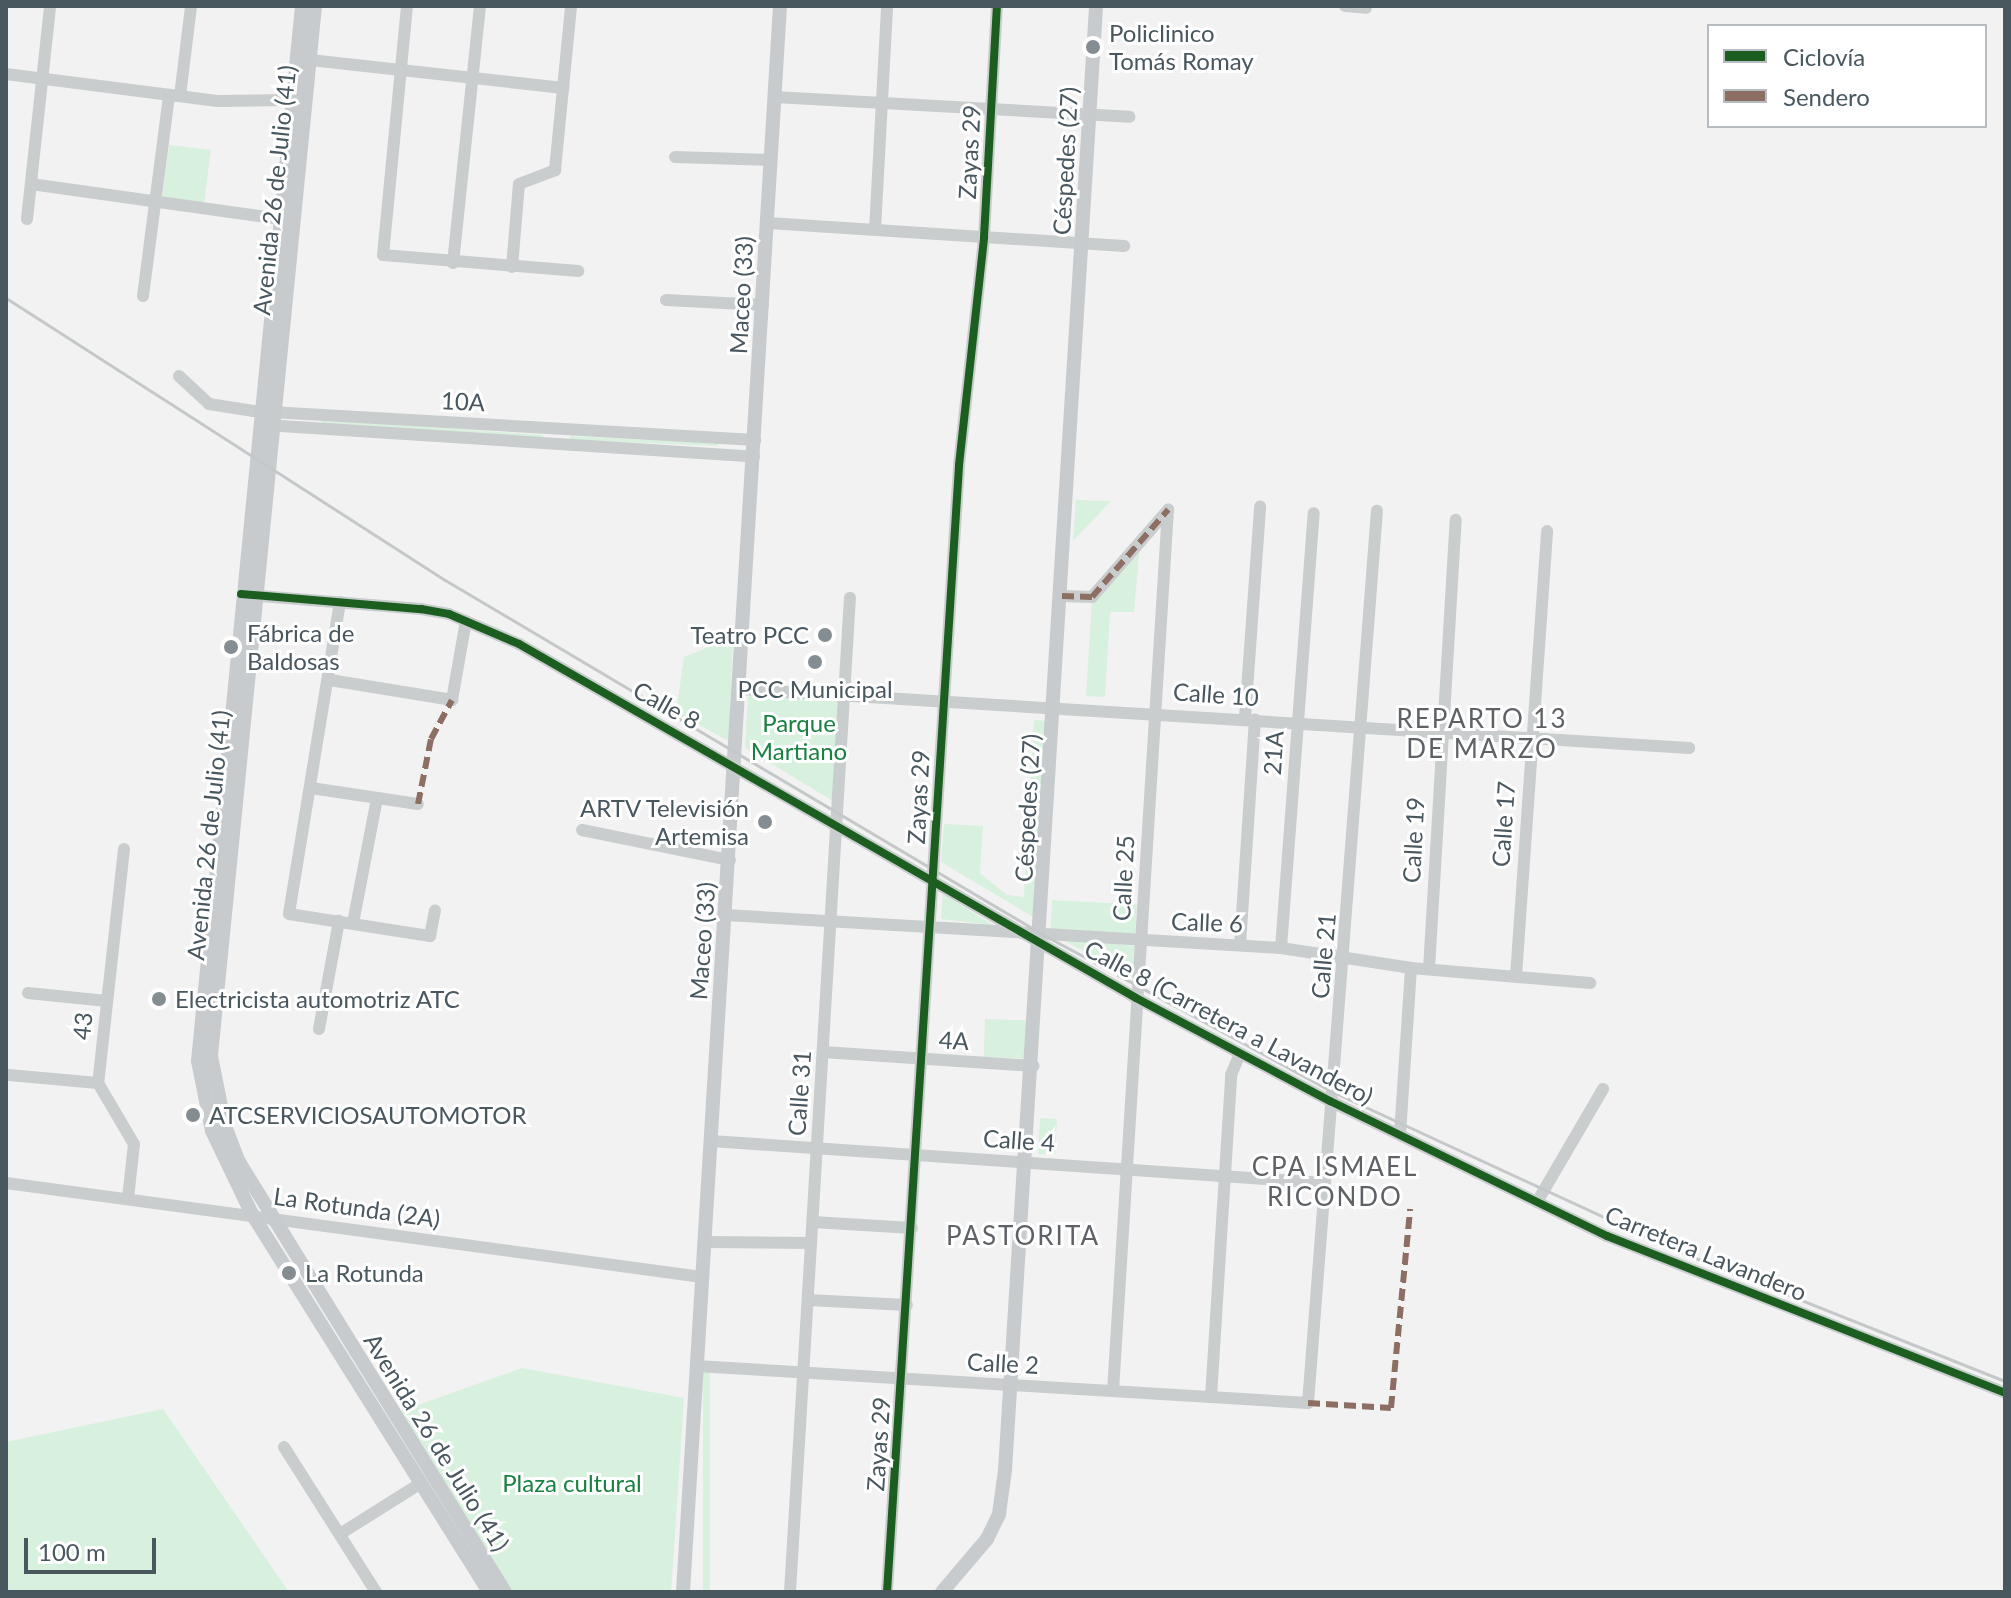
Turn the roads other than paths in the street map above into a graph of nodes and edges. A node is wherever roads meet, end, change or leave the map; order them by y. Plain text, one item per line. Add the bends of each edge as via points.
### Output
1 (50, 6) edge
2 (191, 6) edge
3 (302, 6) edge
4 (315, 6) edge
5 (407, 6) edge
6 (480, 6) edge
7 (571, 6) edge
8 (780, 6) edge
9 (887, 6) edge
10 (997, 6) edge
11 (1096, 6) edge
12 (1345, 6) edge
13 (1366, 8) dead end
14 (310, 60) junction
15 (400, 70) junction
16 (6, 74) edge
17 (43, 78) junction
18 (472, 78) junction
19 (563, 88) junction
20 (174, 95) junction
21 (775, 97) junction
22 (292, 100) junction
23 (882, 103) junction
24 (991, 110) junction
25 (1089, 116) junction
26 (1129, 117) dead end
27 (675, 157) dead end
28 (771, 160) junction
29 (31, 184) junction
30 (155, 203) junction
31 (27, 219) dead end
32 (280, 219) junction
33 (768, 223) junction
34 (875, 230) junction
35 (984, 237) junction
36 (1082, 243) junction
37 (1124, 246) dead end
38 (453, 263) junction
39 (512, 267) junction
40 (578, 271) dead end
41 (143, 296) dead end
42 (666, 300) dead end
43 (763, 305) junction
44 (179, 376) dead end
45 (266, 418) junction
46 (560, 428) junction
47 (755, 440) junction
48 (560, 444) junction
49 (754, 457) junction
50 (1260, 507) dead end
51 (1377, 511) dead end
52 (1314, 513) dead end
53 (1456, 520) dead end
54 (1547, 531) dead end
55 (247, 594) junction
56 (1062, 596) junction
57 (850, 598) dead end
58 (340, 602) junction
59 (466, 621) junction
60 (330, 680) junction
61 (740, 689) junction
62 (844, 694) junction
63 (945, 700) junction
64 (1055, 706) junction
65 (1155, 712) junction
66 (1250, 719) junction
67 (1298, 721) junction
68 (1363, 725) junction
69 (1440, 730) junction
70 (1531, 737) junction
71 (1689, 748) dead end
72 (736, 768) junction
73 (311, 788) junction
74 (377, 798) junction
75 (418, 804) dead end
76 (838, 827) junction
77 (582, 830) dead end
78 (124, 849) dead end
79 (730, 860) junction
80 (933, 881) junction
81 (435, 910) dead end
82 (726, 915) junction
83 (339, 921) junction
84 (832, 922) junction
85 (353, 923) junction
86 (931, 926) junction
87 (1023, 933) junction
88 (1042, 938) junction
89 (1142, 942) junction
90 (1240, 945) junction
91 (1281, 948) junction
92 (1346, 960) junction
93 (1411, 968) junction
94 (1429, 969) junction
95 (1516, 976) junction
96 (1590, 983) dead end
97 (28, 993) dead end
98 (1136, 998) junction
99 (107, 1001) junction
100 (319, 1029) dead end
101 (823, 1052) junction
102 (1240, 1054) junction
103 (924, 1058) junction
104 (1034, 1066) junction
105 (9, 1075) dead end
106 (98, 1083) junction
107 (1603, 1089) dead end
108 (1330, 1101) junction
109 (1400, 1134) junction
110 (711, 1141) junction
111 (817, 1148) junction
112 (917, 1155) junction
113 (1027, 1163) junction
114 (1126, 1169) junction
115 (1224, 1176) junction
116 (6, 1183) edge
117 (1324, 1183) junction
118 (128, 1198) junction
119 (1537, 1202) junction
120 (252, 1214) junction
121 (270, 1217) junction
122 (813, 1222) junction
123 (912, 1228) junction
124 (704, 1242) junction
125 (811, 1243) junction
126 (702, 1277) junction
127 (808, 1300) junction
128 (907, 1305) junction
129 (696, 1366) junction
130 (803, 1372) junction
131 (903, 1379) junction
132 (1013, 1385) junction
133 (1113, 1391) junction
134 (2005, 1393) edge
135 (1211, 1397) junction
136 (1308, 1403) joint
137 (284, 1447) dead end
138 (421, 1483) junction
139 (340, 1534) junction
140 (376, 1592) edge
141 (489, 1592) edge
142 (505, 1592) edge
143 (683, 1592) edge
144 (790, 1592) edge
145 (887, 1592) edge
146 (942, 1592) edge

1 - 17 street
2 - 20 street
3 - 22 main road, Avenida 26 de Julio (41)
4 - 14 main road, Avenida 26 de Julio (41)
5 - 15 street
6 - 18 street
7 - 19 street
8 - 21 main road, Maceo (33)
9 - 23 street
10 - 24 street, Zayas 29
11 - 25 main road, Céspedes (27)
12 - 13 street
14 - 15 street
14 - 45 main road, Avenida 26 de Julio (41)
15 - 18 street
15 - 38 street via 386,258
16 - 17 street
17 - 20 street
17 - 29 street
18 - 19 street
18 - 38 street
19 - 39 street via 555,170 519,184
20 - 22 street via 235,102
20 - 30 street
21 - 23 street
21 - 28 main road, Maceo (33)
22 - 32 main road, Avenida 26 de Julio (41)
23 - 24 street
23 - 34 street
24 - 25 street
24 - 35 street, Zayas 29
25 - 26 street
25 - 36 main road, Céspedes (27)
27 - 28 street
28 - 33 main road, Maceo (33)
29 - 30 street
29 - 31 street
30 - 32 street
30 - 41 street
32 - 45 main road, Avenida 26 de Julio (41)
33 - 34 street
33 - 43 main road, Maceo (33)
34 - 35 street
35 - 36 street
35 - 63 street, Zayas 29 via 959,465
36 - 37 street
36 - 56 main road, Céspedes (27)
38 - 39 street
39 - 40 street
42 - 43 street
43 - 47 main road, Maceo (33)
44 - 45 street, 10A via 209,404
45 - 46 street, 10A
45 - 48 street, 10A
45 - 55 main road, Avenida 26 de Julio (41)
46 - 47 street, 10A
46 - 48 street
47 - 49 main road, Maceo (33)
48 - 49 street, 10A
49 - 61 main road, Maceo (33)
50 - 66 street
51 - 68 street, Calle 21
52 - 67 street, 21A
53 - 69 street, Calle 19
54 - 70 street, Calle 17
55 - 58 street, Calle 8
55 - 120 main road, Avenida 26 de Julio (41) via 198,1061 212,1131
55 - 121 main road, Avenida 26 de Julio (41) via 211,1056 225,1126
56 - 64 main road, Céspedes (27)
56 - 65 street, Calle 25 via 1092,597 1168,510
57 - 62 street, Calle 31
58 - 59 street, Calle 8 via 421,609
58 - 60 street
59 - 60 street via 452,700
59 - 72 street, Calle 8 via 519,644
60 - 73 street
61 - 62 street, Calle 10
61 - 72 main road, Maceo (33)
62 - 63 street, Calle 10
62 - 76 street, Calle 31
63 - 64 street, Calle 10
63 - 80 street, Zayas 29
64 - 65 street, Calle 10
64 - 88 main road, Céspedes (27)
65 - 66 street, Calle 10
65 - 89 street, Calle 25
66 - 67 street, Calle 10
66 - 90 street
67 - 68 street, Calle 10
67 - 91 street, 21A
68 - 69 street, Calle 10
68 - 92 street, Calle 21
69 - 70 street, Calle 10
69 - 94 street, Calle 19
70 - 71 street, Calle 10
70 - 95 street, Calle 17
72 - 76 street, Calle 8
72 - 79 main road, Maceo (33)
73 - 74 street
73 - 83 street via 289,914
74 - 75 street
74 - 85 street
76 - 80 street, Calle 8
76 - 84 street, Calle 31
77 - 79 street
78 - 99 street, 43
79 - 82 main road, Maceo (33)
80 - 86 street, Zayas 29
80 - 87 street, Calle 8
81 - 85 street via 430,936
82 - 84 street
82 - 110 main road, Maceo (33)
83 - 85 street
83 - 100 street
84 - 86 street
84 - 101 street, Calle 31
86 - 87 street
86 - 103 street, Zayas 29
87 - 88 street, Calle 8
88 - 89 street, Calle 6
88 - 98 street, Calle 8 (Carretera a Lavandero)
88 - 104 main road, Céspedes (27)
89 - 90 street, Calle 6
89 - 98 street, Calle 25
90 - 91 street, Calle 6
91 - 92 street, Calle 6
92 - 93 street, Calle 6
92 - 108 street, Calle 21
93 - 94 street, Calle 6
93 - 109 street
94 - 95 street, Calle 6
95 - 96 street, Calle 6
97 - 99 street
98 - 102 street, Calle 8 (Carretera a Lavandero)
98 - 114 street, Calle 25
99 - 106 street, 43
101 - 103 street, 4A
101 - 111 street, Calle 31
102 - 108 street, Calle 8 (Carretera a Lavandero)
102 - 115 street via 1231,1075
103 - 104 street, 4A
103 - 112 street, Zayas 29
104 - 113 main road, Céspedes (27)
105 - 106 street
106 - 118 street via 134,1144
107 - 119 street
108 - 109 street, Calle 8 (Carretera a Lavandero)
108 - 117 street, Calle 21
109 - 119 street, Carretera Lavandero
110 - 111 street, Calle 4
110 - 124 main road, Maceo (33)
111 - 112 street, Calle 4
111 - 122 street, Calle 31
112 - 113 street, Calle 4
112 - 123 street, Zayas 29
113 - 114 street, Calle 4
113 - 132 main road, Céspedes (27)
114 - 115 street, Calle 4
114 - 133 street, Calle 25
115 - 117 street, Calle 4
115 - 135 street
116 - 118 street, La Rotunda (2A)
117 - 136 street, Calle 21
118 - 120 street, La Rotunda (2A)
119 - 134 street, Carretera Lavandero via 1621,1242
120 - 121 street, La Rotunda (2A)
120 - 138 main road, Avenida 26 de Julio (41)
121 - 126 street, La Rotunda (2A)
121 - 142 main road, Avenida 26 de Julio (41)
122 - 123 street
122 - 125 street, Calle 31
123 - 128 street, Zayas 29
124 - 125 street
124 - 126 main road, Maceo (33)
125 - 127 street, Calle 31
126 - 129 main road, Maceo (33)
127 - 128 street
127 - 130 street, Calle 31
128 - 131 street, Zayas 29
129 - 130 street, Calle 2
129 - 143 main road, Maceo (33)
130 - 131 street, Calle 2
130 - 144 street, Calle 31
131 - 132 street, Calle 2
131 - 145 street, Zayas 29
132 - 133 street, Calle 2
132 - 146 main road, Céspedes (27) via 999,1514 966,1568
133 - 135 street, Calle 2
135 - 136 street, Calle 2
137 - 139 street
138 - 139 street
138 - 141 main road, Avenida 26 de Julio (41)
139 - 140 street

